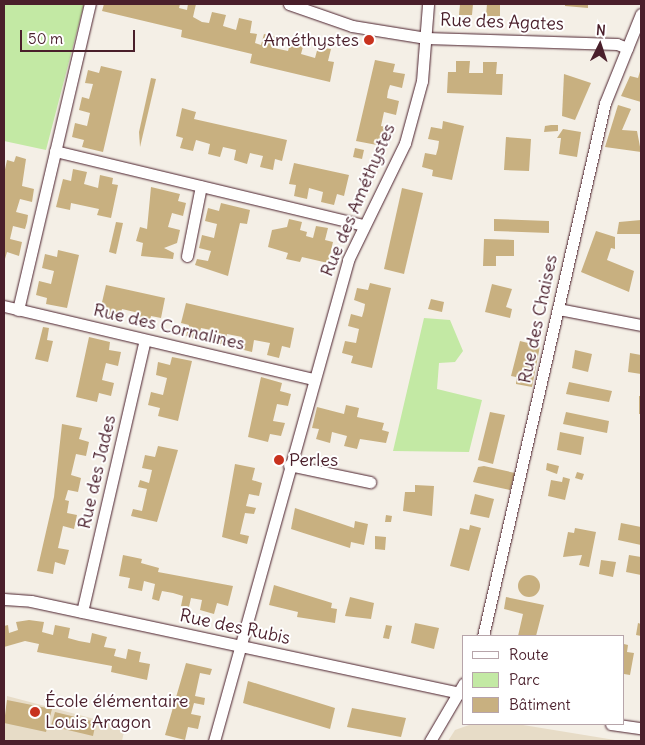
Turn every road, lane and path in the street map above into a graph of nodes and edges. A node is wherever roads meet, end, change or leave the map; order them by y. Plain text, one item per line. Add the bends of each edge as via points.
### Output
1 (90, 4) edge
2 (289, 4) edge
3 (428, 4) edge
4 (641, 14) edge
5 (426, 38) junction
6 (627, 48) junction
7 (55, 151) junction
8 (201, 186) junction
9 (363, 225) junction
10 (187, 256) dead end
11 (4, 306) edge
12 (558, 309) junction
13 (18, 310) junction
14 (641, 325) edge
15 (146, 340) junction
16 (313, 379) junction
17 (288, 465) junction
18 (370, 482) dead end
19 (4, 599) edge
20 (82, 612) junction
21 (483, 635) edge
22 (240, 646) junction
23 (462, 690) edge
24 (618, 725) edge
25 (641, 728) edge
26 (214, 741) edge
27 (430, 741) edge

1 - 7 street
2 - 5 street, Rue des Agates via 352,26
3 - 5 street, Rue des Améthystes
4 - 6 street, Rue des Chaises
5 - 6 street, Rue des Agates via 616,44
5 - 9 street, Rue des Améthystes via 422,81 405,143
6 - 12 street, Rue des Chaises via 605,103
7 - 8 street
7 - 13 street
8 - 9 street
8 - 10 street
9 - 16 street, Rue des Améthystes via 348,260
11 - 13 street, Rue des Cornalines
12 - 14 street
12 - 21 street, Rue des Chaises
13 - 15 street, Rue des Cornalines
15 - 16 street, Rue des Cornalines
15 - 20 street, Rue des Jades
16 - 17 street, Rue des Améthystes
17 - 18 street
17 - 22 street, Rue des Améthystes
19 - 20 street, Rue des Rubis
20 - 22 street, Rue des Rubis
22 - 23 street, Rue des Rubis
22 - 26 street, Rue des Améthystes
23 - 27 street
24 - 25 street

